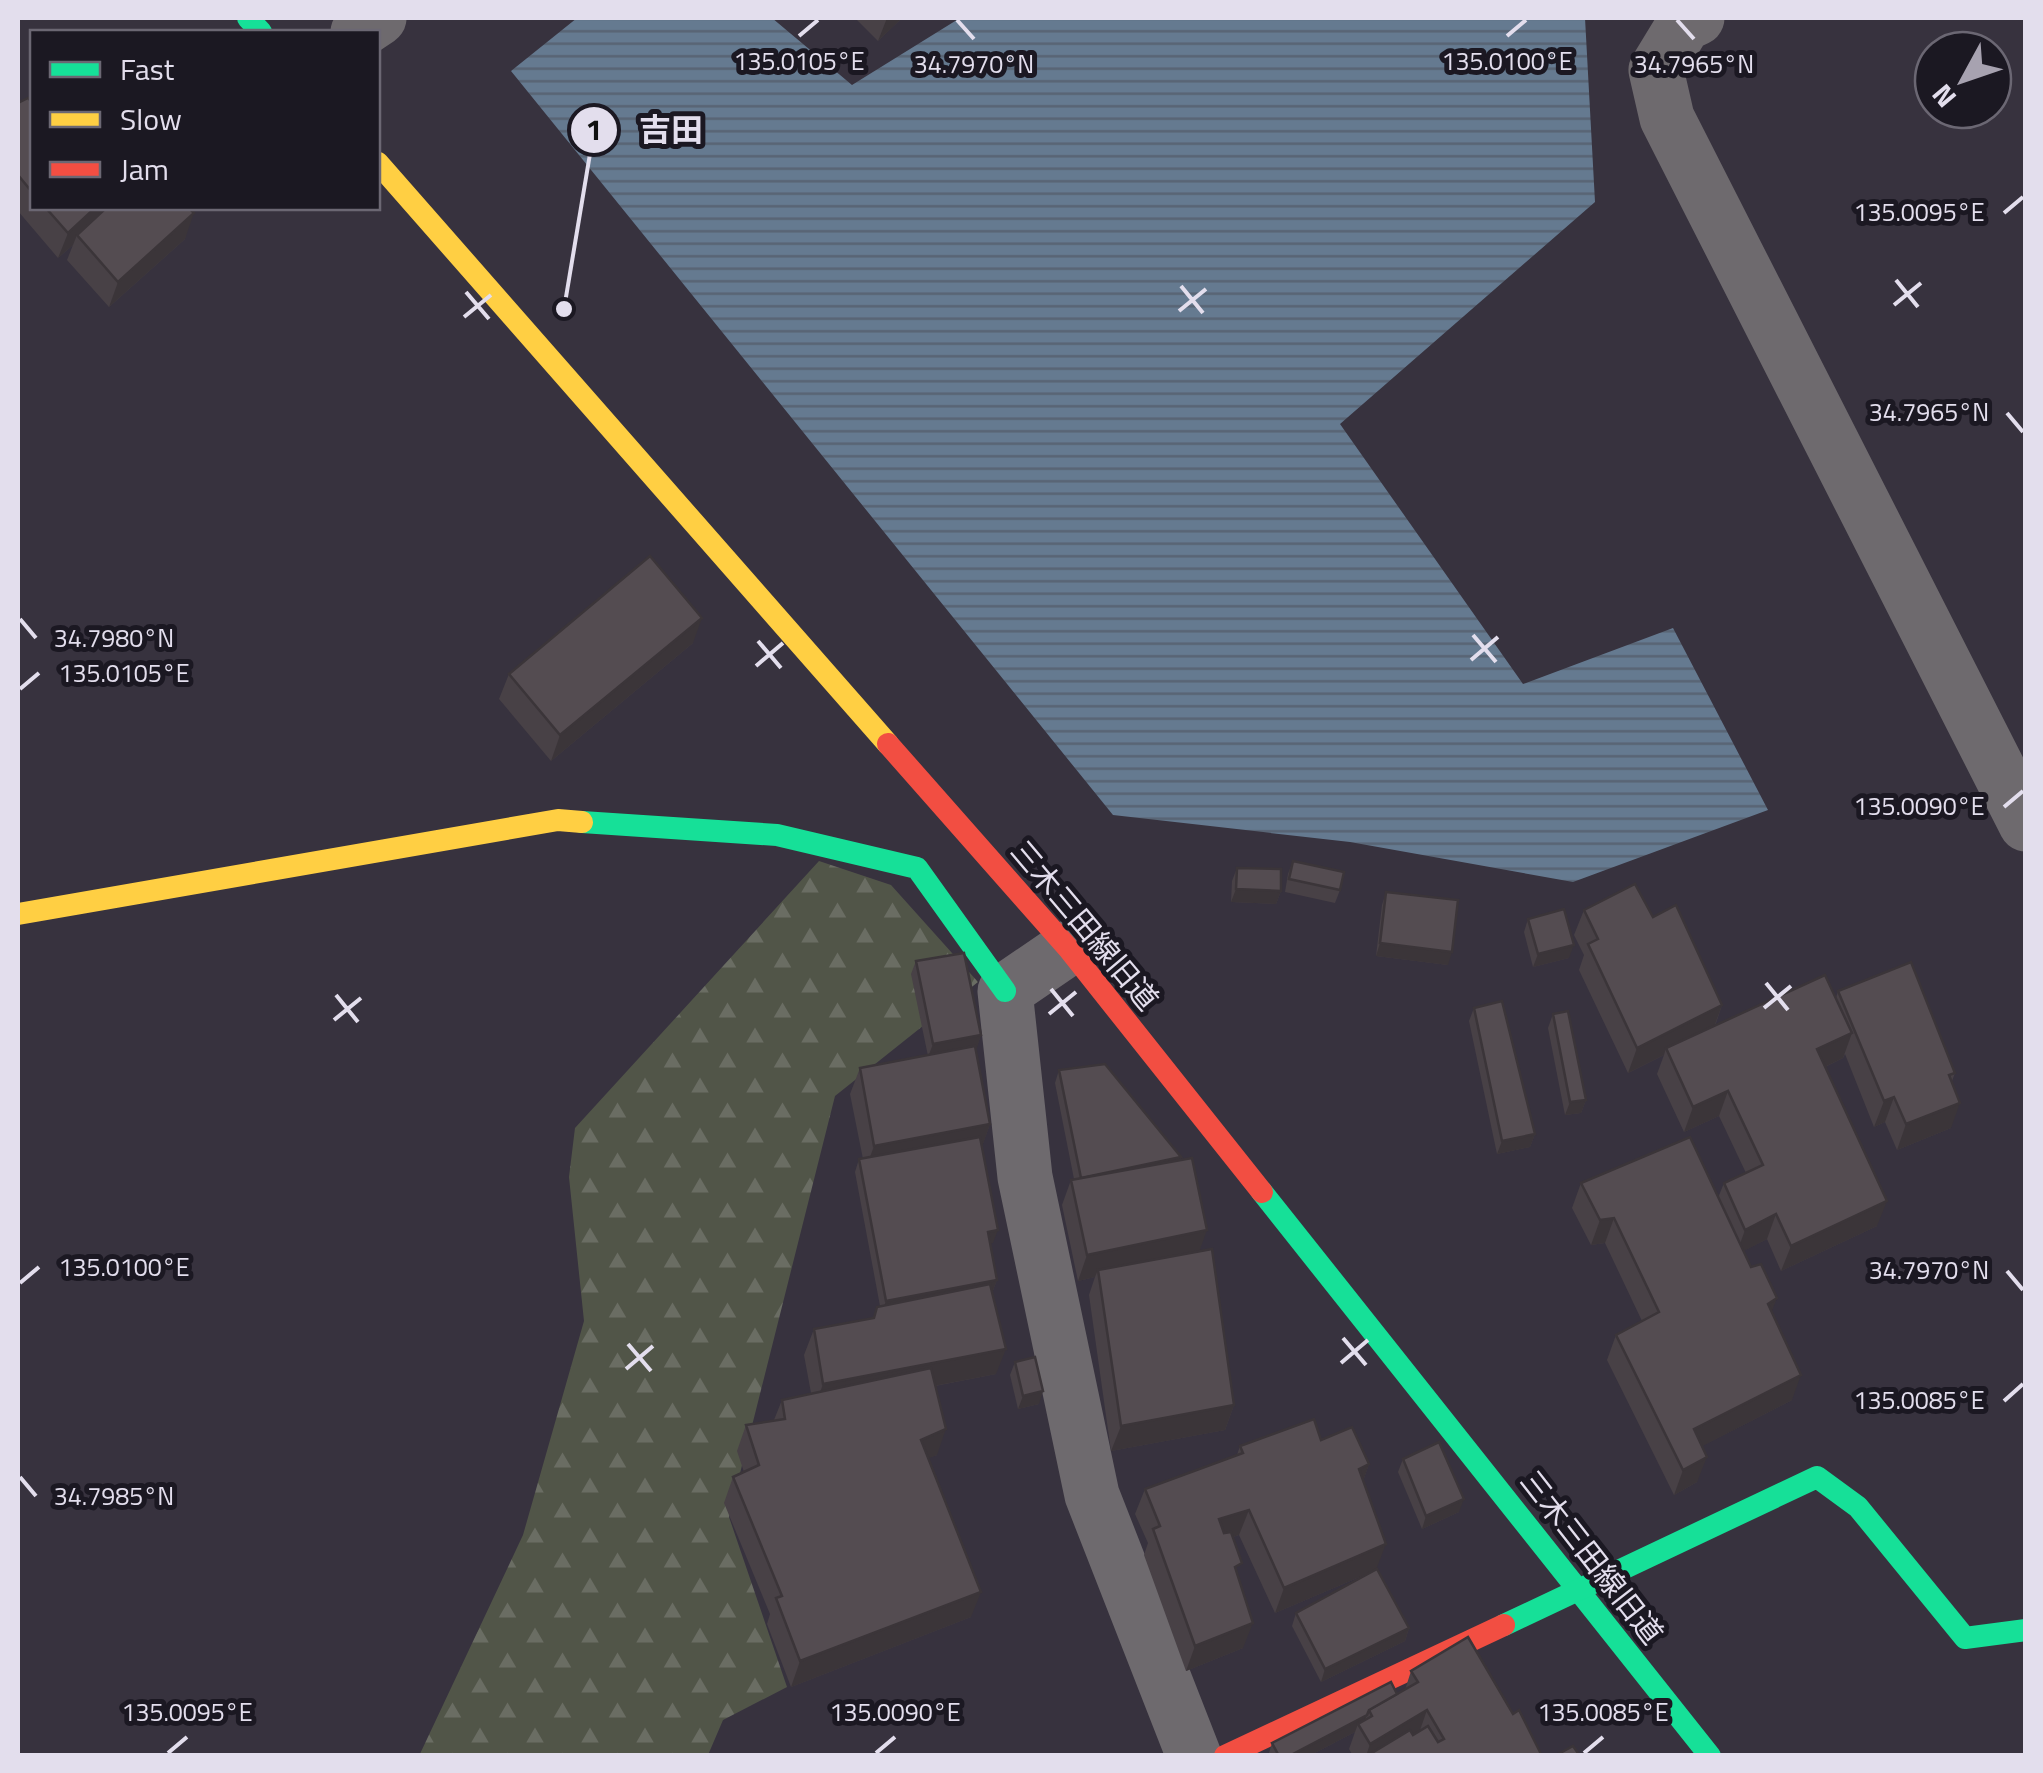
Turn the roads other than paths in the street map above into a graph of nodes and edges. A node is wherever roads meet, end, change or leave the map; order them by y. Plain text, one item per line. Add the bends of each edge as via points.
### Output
1 (1698, 18) edge
2 (380, 165) edge
3 (2026, 824) edge
4 (18, 914) edge
5 (1068, 948) junction
6 (1005, 992) junction
7 (1578, 1587) junction
8 (2026, 1630) edge
9 (1194, 1756) edge
10 (1225, 1756) edge
11 (1710, 1756) edge

1 - 3 street via 1684,24 1656,70 1667,118
2 - 5 street, 三木三田線旧道
4 - 6 street via 558,820 777,835 917,868
5 - 6 street
5 - 7 street, 三木三田線旧道
6 - 9 street via 1025,1176 1092,1495
7 - 8 street via 1818,1477 1858,1507 1965,1638
7 - 10 street
7 - 11 street, 三木三田線旧道

